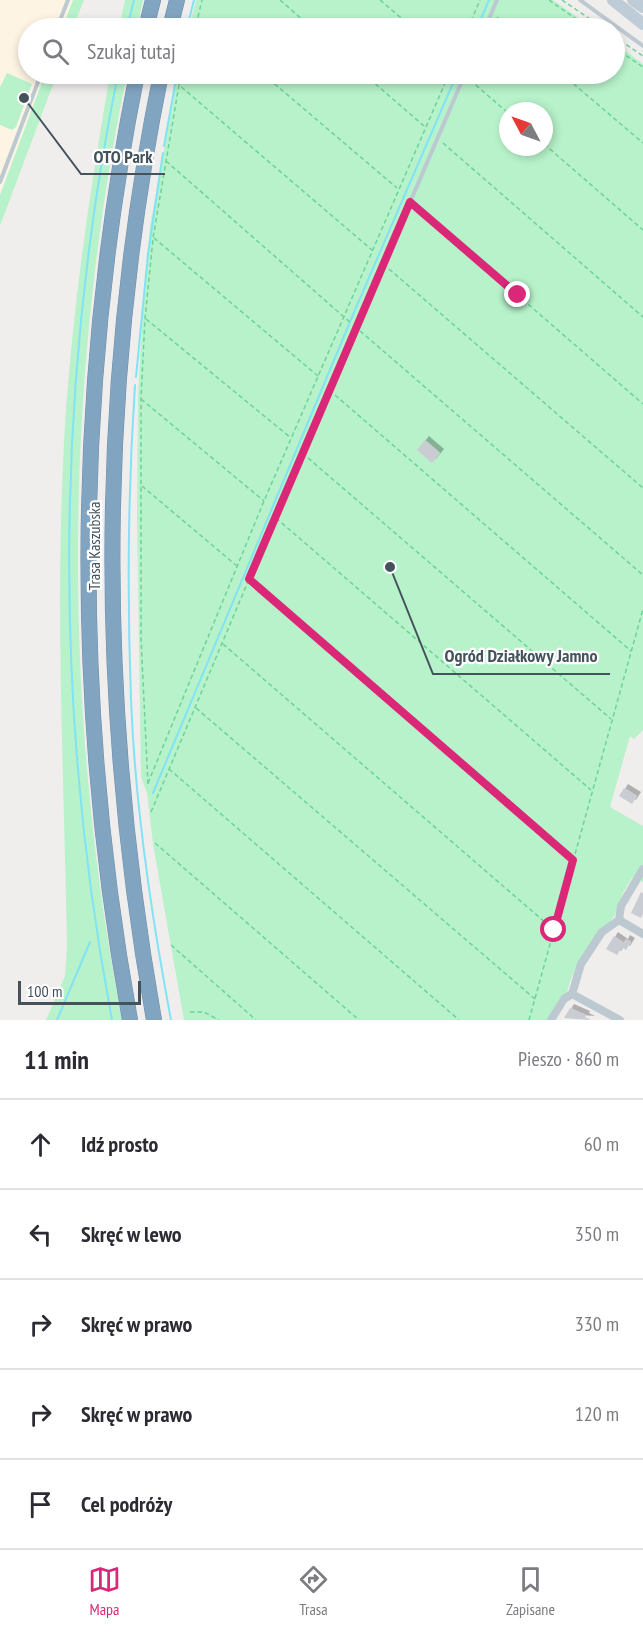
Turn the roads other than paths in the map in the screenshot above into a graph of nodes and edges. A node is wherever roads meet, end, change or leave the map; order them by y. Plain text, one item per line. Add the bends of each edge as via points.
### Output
1 (68, 0) edge
2 (153, 0) edge
3 (177, 0) edge
4 (497, 0) edge
5 (580, 0) edge
6 (613, 0) edge
7 (633, 0) edge
8 (643, 8) edge
9 (61, 18) edge
10 (148, 18) edge
11 (172, 18) edge
12 (490, 18) edge
13 (605, 18) edge
14 (643, 24) edge
15 (625, 33) edge
16 (643, 46) edge
17 (37, 84) edge
18 (135, 84) edge
19 (159, 84) edge
20 (461, 84) edge
21 (0, 182) edge
22 (298, 464) road end
23 (643, 869) edge
24 (619, 920) junction
25 (643, 934) edge
26 (572, 994) junction
27 (130, 1020) edge
28 (154, 1020) edge
29 (550, 1020) edge
30 (620, 1020) edge

1 - 9 lane
2 - 10 highway
3 - 11 highway
4 - 12 lane
5 - 13 lane
6 - 14 main road
7 - 8 main road
15 - 16 lane
17 - 21 lane
18 - 27 highway, Trasa Kaszubska via 99,326 90,448 88,550 89,660 97,783
19 - 28 highway, Trasa Kaszubska via 123,325 111,543 120,771
20 - 22 lane
23 - 24 street via 621,906
24 - 25 street
24 - 26 street via 602,932 581,963
26 - 29 street
26 - 30 street

